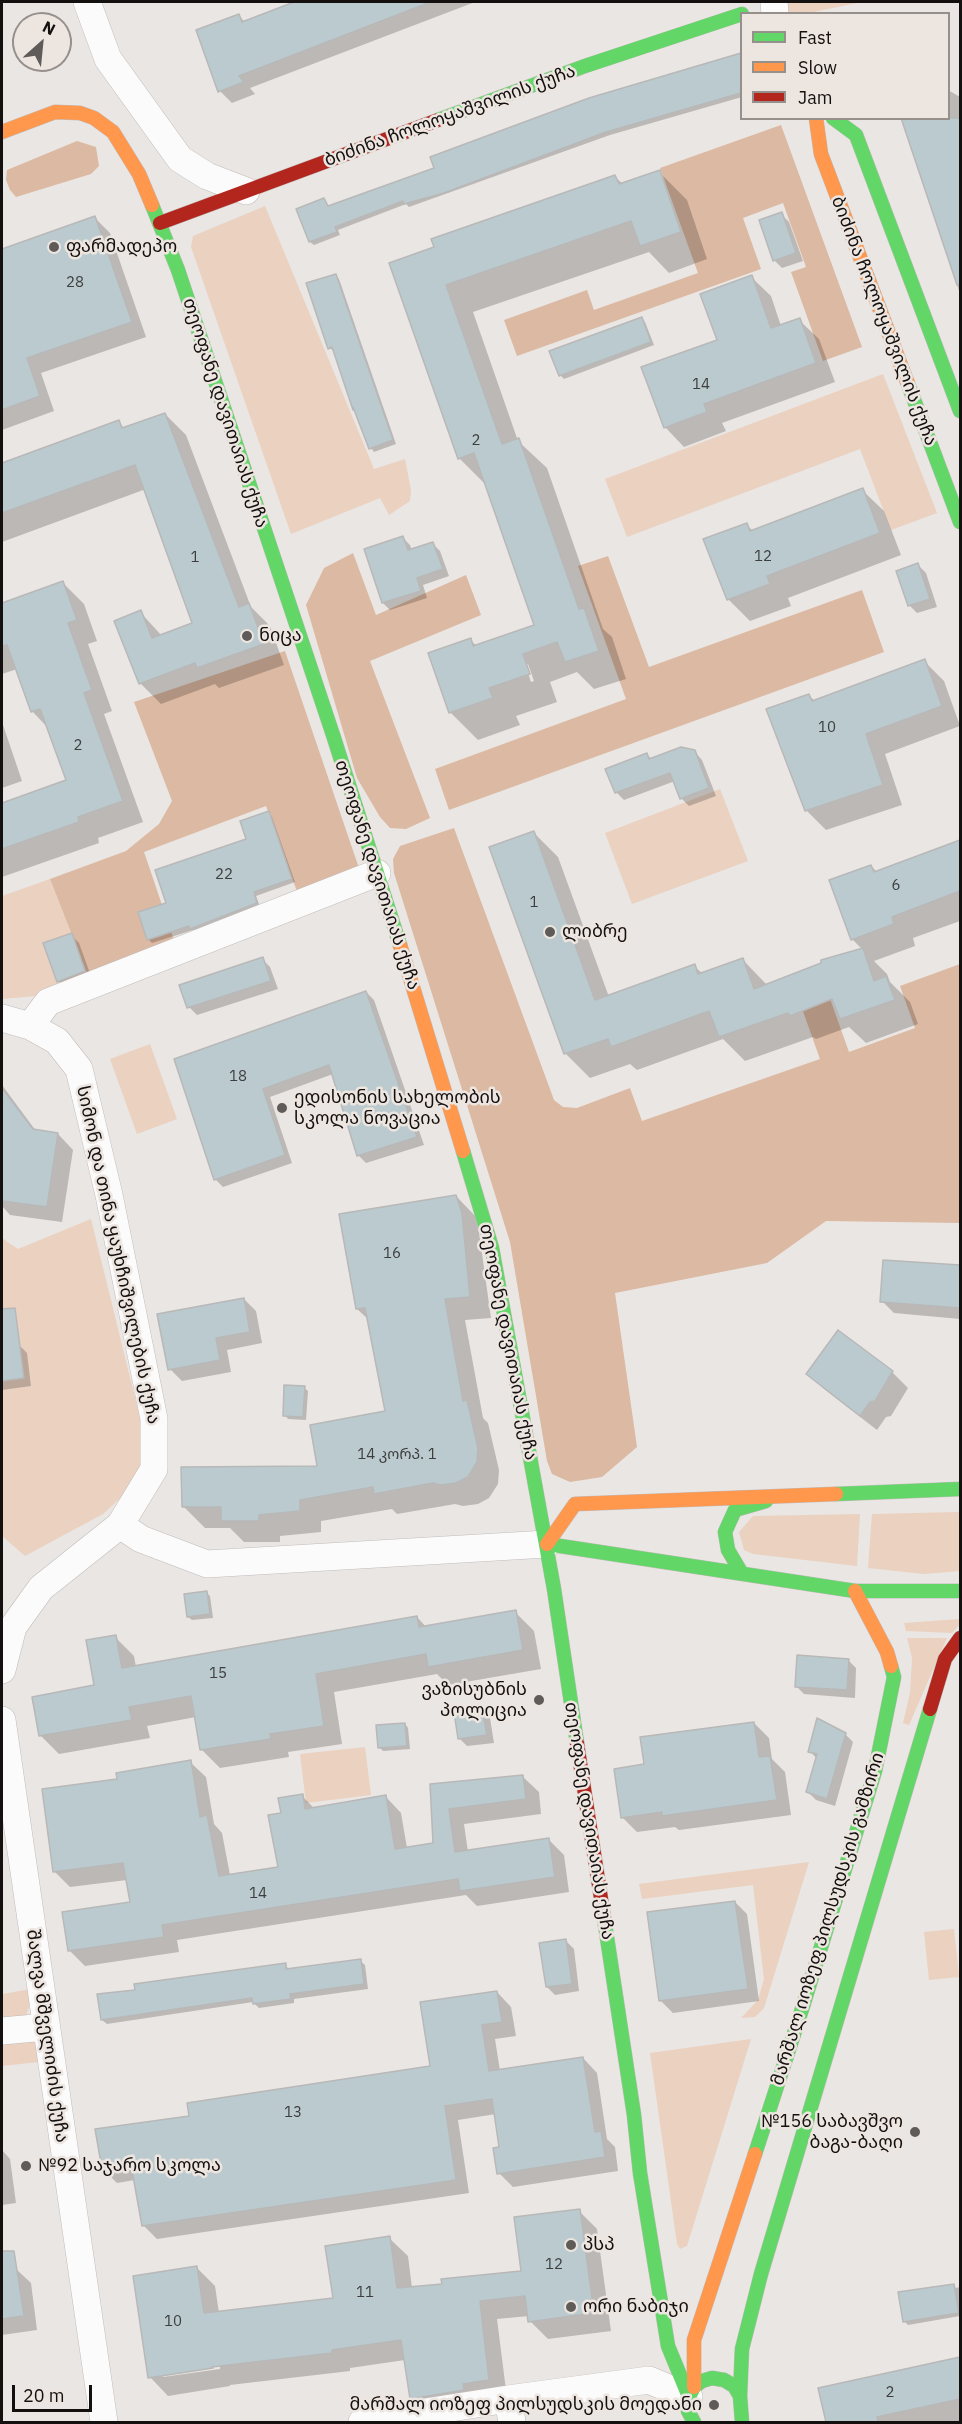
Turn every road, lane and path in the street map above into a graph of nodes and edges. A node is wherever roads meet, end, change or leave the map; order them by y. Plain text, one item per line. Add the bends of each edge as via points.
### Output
1 (87, 2) edge
2 (740, 14) edge
3 (816, 120) edge
4 (836, 120) edge
5 (2, 132) edge
6 (246, 191) junction
7 (160, 223) junction
8 (958, 398) edge
9 (924, 427) junction
10 (960, 522) edge
11 (377, 873) junction
12 (2, 1018) edge
13 (30, 1026) junction
14 (958, 1483) edge
15 (779, 1496) junction
16 (120, 1525) junction
17 (547, 1544) junction
18 (741, 1572) junction
19 (855, 1591) junction
20 (960, 1591) edge
21 (7, 1624) edge
22 (960, 1638) edge
23 (2, 1670) edge
24 (2, 1720) edge
25 (46, 2026) junction
26 (2, 2031) edge
27 (692, 2402) edge
28 (741, 2402) junction
29 (510, 2411) edge
30 (104, 2422) edge
31 (362, 2422) edge
32 (734, 2422) edge
33 (742, 2422) edge

1 - 6 street via 108,59 180,159 207,176
2 - 6 main road, ბიძინა ჩოლოყაშვილის ქუჩა via 585,66
3 - 9 main road, ბიძინა ჩოლოყაშვილის ქუჩა via 821,154
4 - 8 main road via 856,135
5 - 7 main road, თეოფანე დავითაიას ქუჩა via 55,112 94,118 113,132 139,174
6 - 7 main road, ბიძინა ჩოლოყაშვილის ქუჩა
7 - 11 main road, თეოფანე დავითაიას ქუჩა
8 - 9 street
9 - 10 main road, ბიძინა ჩოლოყაშვილის ქუჩა
11 - 13 street via 48,1002
11 - 17 main road, თეოფანე დავითაიას ქუჩა via 492,1248
12 - 13 street, სიმონ და თინა ყაუხჩიშვილების ქუჩა
13 - 16 street, სიმონ და თინა ყაუხჩიშვილების ქუჩა via 57,1041 79,1069 154,1419 153,1469
14 - 15 main road via 944,1490
15 - 17 main road via 576,1504
15 - 18 main road via 735,1510 725,1532 728,1550
16 - 17 street via 141,1539 207,1564
16 - 21 street via 41,1588
17 - 18 main road
17 - 27 main road, თეოფანე დავითაიას ქუჩა via 668,2346
18 - 19 main road
19 - 20 main road
19 - 27 main road, მარშალ იოზეფ პილსუდსკის გამზირი via 887,1652 894,1677 875,1771 694,2340
21 - 23 street
22 - 28 main road, მარშალ იოზეფ პილსუდსკის გამზირი via 945,1659 761,2274 742,2349
24 - 25 street, შალვა მშველიძის ქუჩა
25 - 26 street
25 - 30 street, შალვა მშველიძის ქუჩა
27 - 28 main road via 702,2381 712,2378 734,2386
27 - 29 street via 650,2380
28 - 32 main road
28 - 33 main road
29 - 31 street

